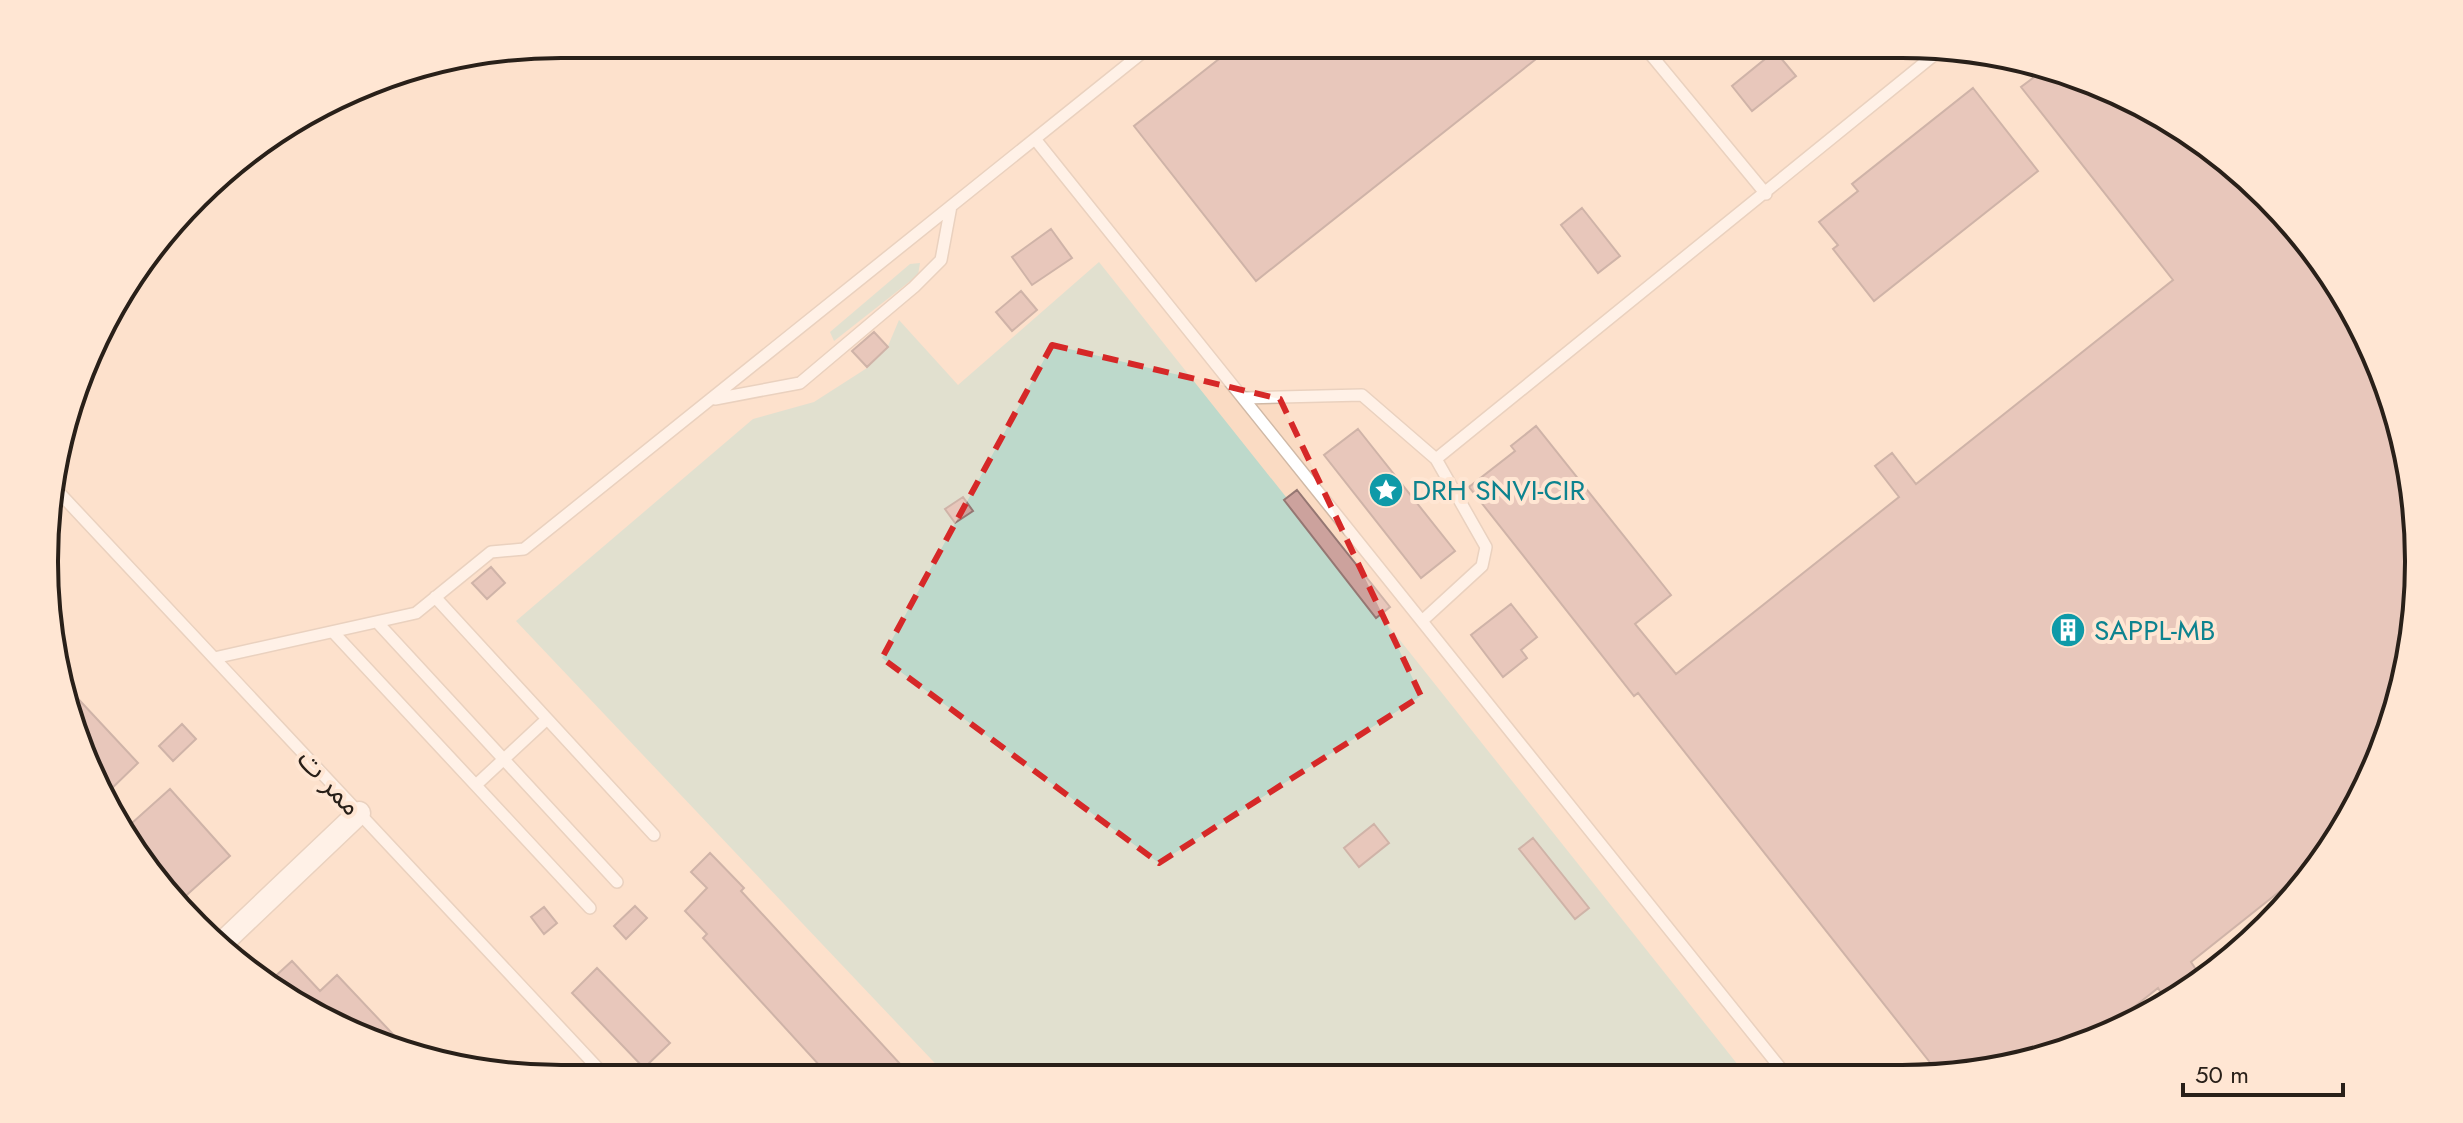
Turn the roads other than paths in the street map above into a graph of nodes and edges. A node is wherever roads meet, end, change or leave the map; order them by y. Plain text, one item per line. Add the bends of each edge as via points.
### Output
1 (1136, 58) edge
2 (1654, 58) edge
3 (1929, 59) edge
4 (1035, 139) junction
5 (1766, 194) junction
6 (951, 206) junction
7 (1243, 398) junction
8 (711, 399) junction
9 (1436, 459) junction
10 (62, 496) edge
11 (435, 597) junction
12 (1422, 621) junction
13 (377, 622) junction
14 (333, 632) junction
15 (214, 658) junction
16 (547, 719) junction
17 (503, 759) junction
18 (476, 785) junction
19 (359, 813) junction
20 (654, 835) dead end
21 (617, 882) dead end
22 (590, 908) dead end
23 (228, 938) edge
24 (595, 1065) edge
25 (1778, 1065) edge

1 - 4 lane
2 - 5 lane
3 - 5 lane
4 - 6 lane
4 - 7 lane
5 - 9 lane
6 - 8 lane
6 - 8 lane via 941,260 800,383
7 - 9 lane via 1362,395
7 - 12 lane
8 - 11 lane via 524,549 491,552
9 - 12 lane via 1487,556
10 - 15 lane, ممر ت
11 - 13 lane via 416,613
11 - 16 lane
12 - 25 lane
13 - 14 lane
13 - 17 lane
14 - 15 lane
14 - 18 lane
15 - 19 lane, ممر ت
16 - 17 lane
16 - 20 lane
17 - 18 lane
17 - 21 lane
18 - 22 lane
19 - 23 street
19 - 24 lane, ممر ت

